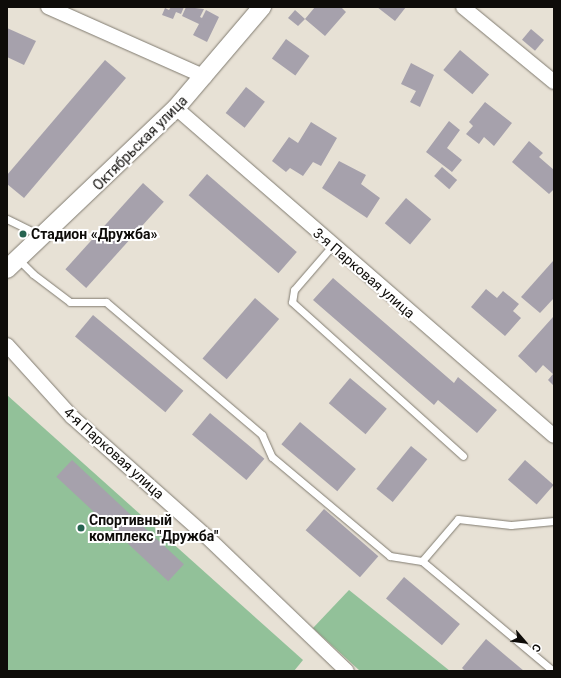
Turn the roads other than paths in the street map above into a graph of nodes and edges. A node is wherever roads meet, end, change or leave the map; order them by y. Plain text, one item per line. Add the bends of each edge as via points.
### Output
1 (48, 7) edge
2 (262, 7) edge
3 (463, 7) edge
4 (205, 77) junction
5 (554, 82) edge
6 (176, 108) junction
7 (7, 219) edge
8 (44, 237) junction
9 (332, 246) junction
10 (13, 264) edge
11 (7, 345) edge
12 (554, 436) edge
13 (463, 456) dead end
14 (554, 521) edge
15 (422, 561) junction
16 (348, 671) edge
17 (553, 671) edge

1 - 4 street
2 - 4 street, Октябрьская улица
3 - 5 street
4 - 6 street, Октябрьская улица
6 - 8 street, Октябрьская улица
6 - 9 street, 3-я Парковая улица
7 - 8 lane
8 - 10 street, Октябрьская улица
9 - 12 street, 3-я Парковая улица
9 - 13 lane via 294,290 292,302
10 - 15 lane via 33,274 70,302 106,302 262,435 272,457 390,556
11 - 16 street, 4-я Парковая улица via 72,417 206,536
14 - 15 lane via 511,525 458,519
15 - 17 lane

